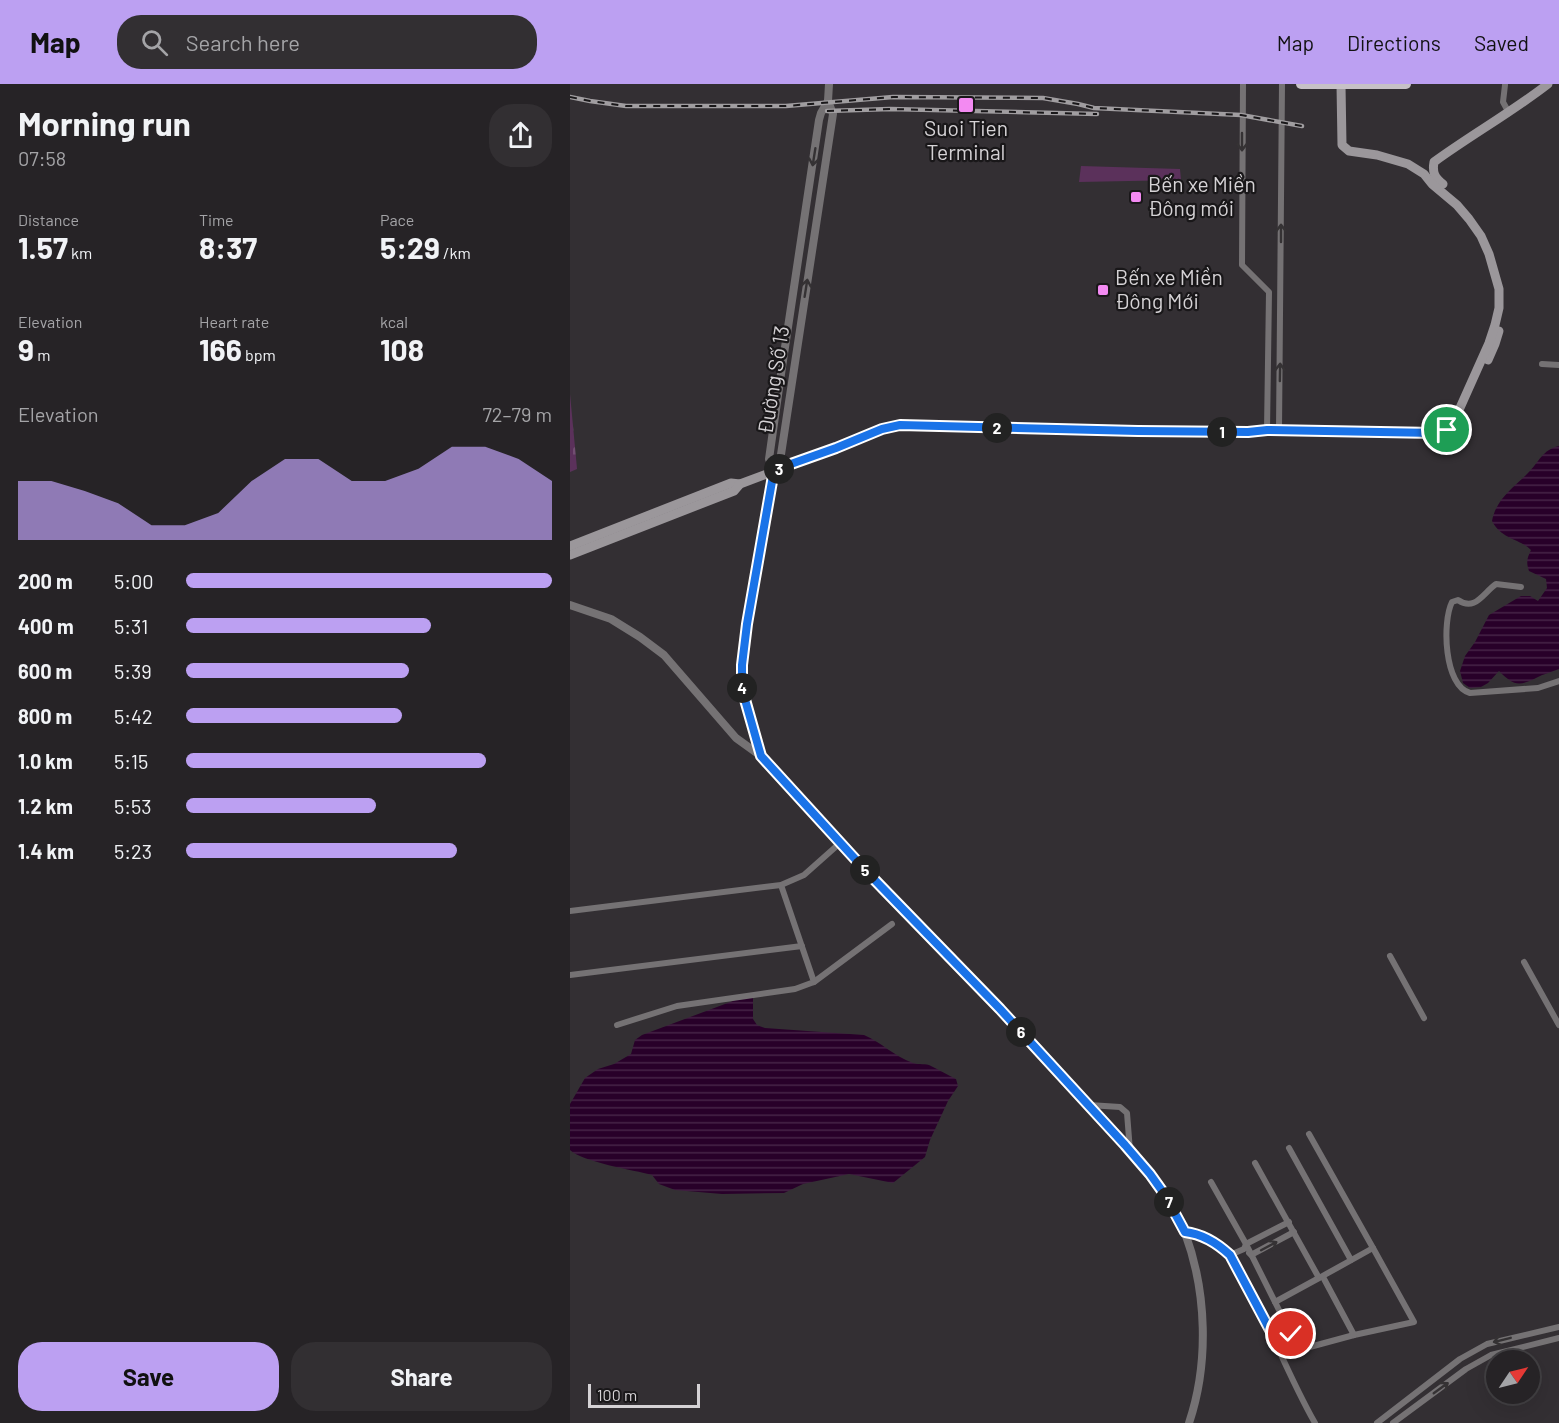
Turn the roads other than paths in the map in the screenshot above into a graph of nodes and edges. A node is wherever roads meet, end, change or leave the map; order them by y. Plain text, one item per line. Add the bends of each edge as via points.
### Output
1 (829, 84) edge
2 (1242, 84) edge
3 (1282, 84) edge
4 (1301, 84) edge
5 (1406, 84) edge
6 (1548, 84) edge
7 (1341, 85) edge
8 (1504, 85) edge
9 (828, 101) junction
10 (1509, 113) junction
11 (804, 219) junction
12 (816, 220) junction
13 (1542, 364) dead end
14 (1559, 365) edge
15 (1267, 430) junction
16 (1279, 430) junction
17 (1248, 432) junction
18 (774, 470) junction
19 (740, 484) junction
20 (570, 546) edge
21 (570, 555) edge
22 (1521, 587) dead end
23 (570, 605) edge
24 (1559, 681) edge
25 (761, 756) junction
26 (840, 843) junction
27 (781, 885) junction
28 (570, 911) edge
29 (892, 924) dead end
30 (802, 946) junction
31 (1390, 956) dead end
32 (1524, 962) dead end
33 (570, 975) edge
34 (814, 982) junction
35 (1424, 1018) dead end
36 (617, 1025) dead end
37 (1559, 1025) edge
38 (1089, 1105) junction
39 (1309, 1134) dead end
40 (1289, 1148) dead end
41 (1130, 1151) junction
42 (1255, 1162) dead end
43 (1211, 1182) dead end
44 (1289, 1222) junction
45 (1185, 1232) junction
46 (1294, 1232) junction
47 (1245, 1247) junction
48 (1373, 1248) junction
49 (1230, 1255) junction
50 (1251, 1255) junction
51 (1351, 1260) junction
52 (1321, 1278) junction
53 (1275, 1302) junction
54 (1559, 1327) edge
55 (1270, 1330) junction
56 (1291, 1334) junction
57 (1354, 1335) junction
58 (1559, 1338) edge
59 (1189, 1423) edge
60 (1315, 1423) edge
61 (1377, 1423) edge
62 (1394, 1423) edge

1 - 9 street, Đường Số 13
2 -> 15 street via 1242,265 1269,292
16 -> 3 street
4 - 7 highway
5 - 7 highway
6 - 10 main road
7 - 16 main road via 1342,145 1349,151 1408,164 1424,174 1457,205 1481,236 1499,289 1496,325 1447,430
8 - 10 street via 1503,102
9 -> 11 street, Đường Số 13 via 821,113
9 - 12 street, Đường Số 13 via 832,114
10 - 17 main road via 1434,162 1432,171 1461,200 1485,233 1504,289 1496,344 1456,428 1450,435 1436,439 1266,436
11 - 12 street
11 - 18 street, Đường Số 13 via 769,459
18 -> 12 street, Đường Số 13 via 780,460
13 - 14 street
15 - 16 main road
15 - 17 main road
17 - 18 main road via 900,425
18 - 19 main road
18 - 25 street via 742,665 742,689
19 - 20 main road via 731,483
19 - 21 main road via 734,491
22 - 24 street via 1496,584 1475,602 1466,605 1455,600 1450,606 1447,651 1456,682 1470,693 1538,688
23 - 25 street via 611,619 664,655 736,738
25 - 26 street
26 - 27 street via 804,874
26 - 38 street
27 - 28 street
27 - 30 street
29 - 34 street
30 - 33 street
30 - 34 street
31 - 35 street
32 - 37 street
34 - 36 street via 795,989 677,1006
38 - 41 street
38 - 41 street via 1120,1107 1127,1113
39 - 48 street
40 - 51 street
41 - 45 street via 1165,1195
42 - 44 street
43 - 47 street
44 - 46 street
44 - 47 street
45 - 49 street via 1201,1235
45 - 59 street via 1201,1303 1202,1331 1202,1361
50 -> 46 street
46 - 52 street
47 - 49 street
47 - 50 street
48 - 51 street
48 - 57 street via 1414,1322
49 - 55 street
50 - 53 street
51 - 52 street
52 - 53 street
52 - 57 street
53 - 56 street
54 -> 61 street via 1487,1344 1460,1359
55 - 56 street
55 - 60 street
56 - 57 street via 1306,1348
62 -> 58 street via 1491,1355

